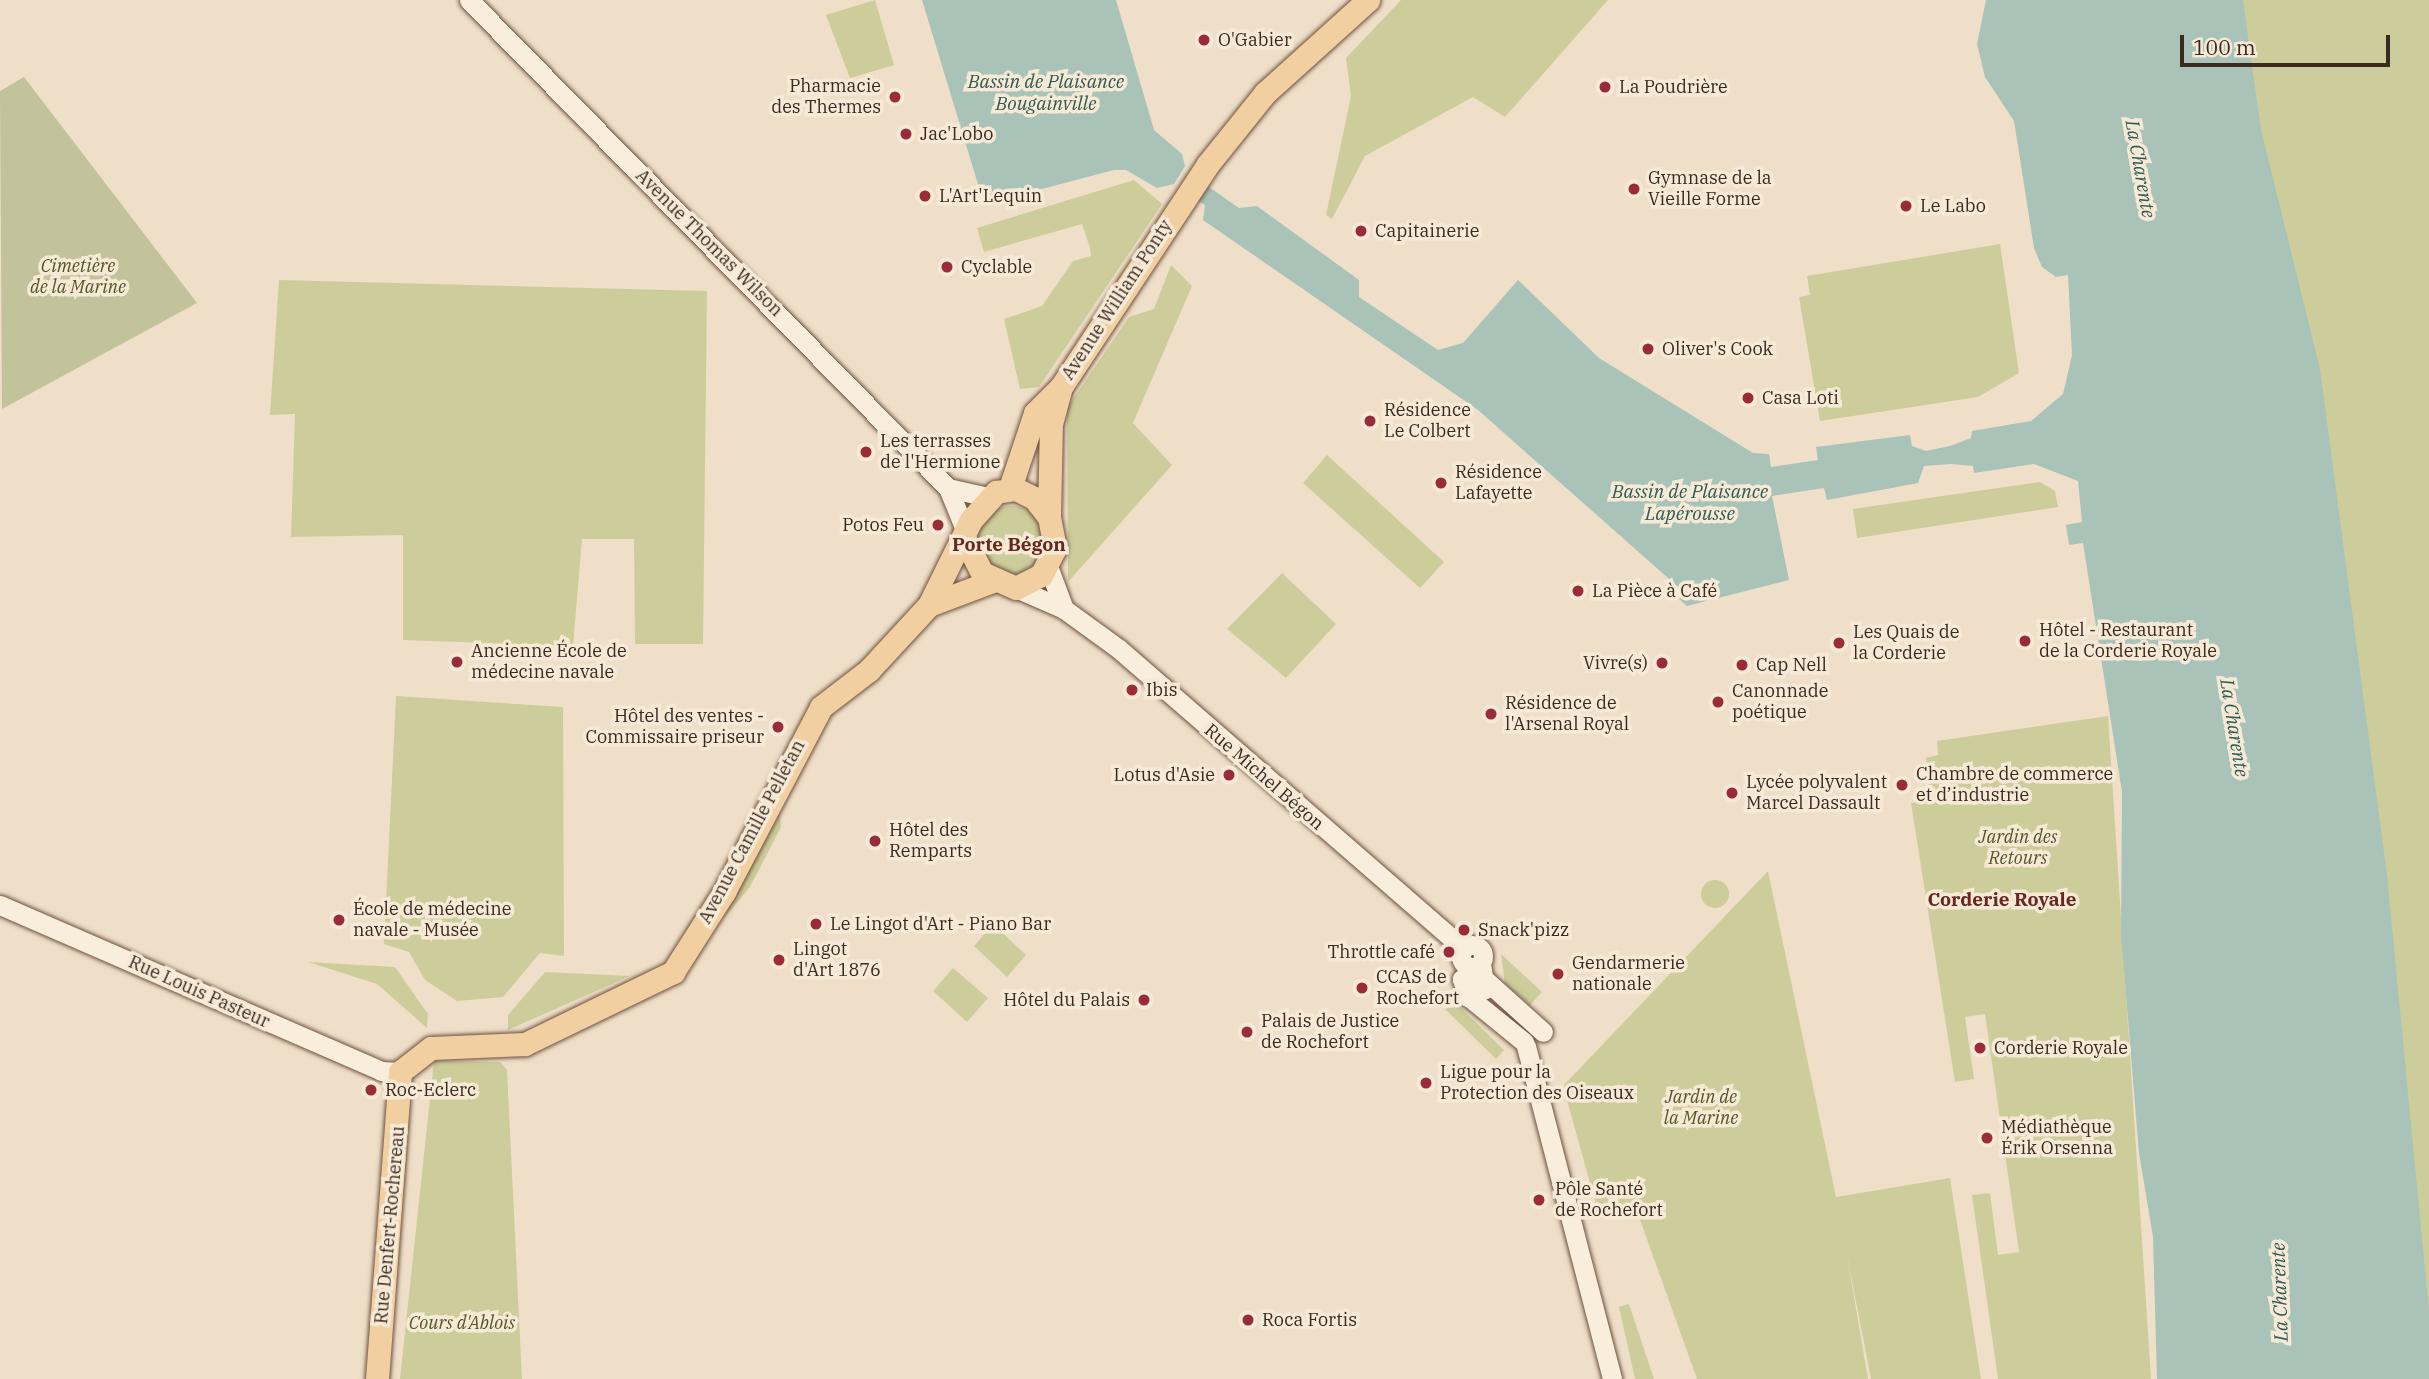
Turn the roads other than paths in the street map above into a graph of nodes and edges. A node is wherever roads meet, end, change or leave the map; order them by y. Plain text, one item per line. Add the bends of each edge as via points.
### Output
1 (469, 0) edge
2 (1368, 0) edge
3 (1061, 387) junction
4 (948, 488) junction
5 (1010, 488) junction
6 (988, 497) junction
7 (1049, 517) junction
8 (966, 536) junction
9 (1048, 566) junction
10 (993, 581) junction
11 (1016, 587) junction
12 (929, 605) junction
13 (1064, 609) junction
14 (0, 905) edge
15 (400, 1072) junction
16 (377, 1379) edge
17 (1612, 1379) edge

1 - 4 street, Avenue Thomas Wilson
2 - 3 main road, Avenue William Ponty via 1265,93 1208,164
3 - 5 main road, Avenue William Ponty via 1035,413
3 - 7 main road, Avenue William Ponty via 1051,424
4 - 6 street
4 - 8 street, Avenue Thomas Wilson
5 - 6 main road
5 - 7 main road via 1029,494
6 - 8 main road
7 - 9 main road via 1055,548
8 - 10 main road via 973,563
8 - 12 main road, Avenue Camille Pelletan via 936,583
9 - 11 main road
9 - 13 street
10 - 11 main road
10 - 12 main road, Avenue Camille Pelletan
11 - 13 street, Rue Michel Bégon
12 - 15 main road, Avenue Camille Pelletan via 869,670 821,707 724,892 673,972 525,1044 431,1048
13 - 17 street, Rue Michel Bégon via 1119,649 1471,972 1535,1041 1536,1068
14 - 15 street, Rue Louis Pasteur via 381,1071
15 - 16 main road, Rue Denfert-Rochereau

